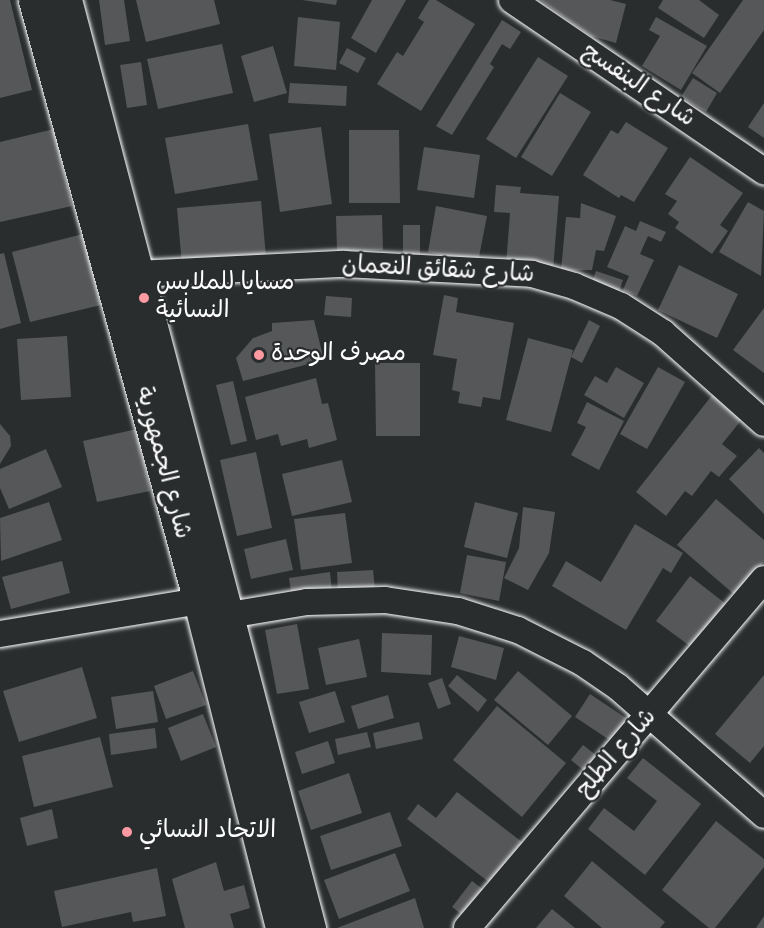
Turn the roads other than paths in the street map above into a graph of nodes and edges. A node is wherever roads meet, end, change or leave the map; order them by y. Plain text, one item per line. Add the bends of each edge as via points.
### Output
1 (35, 0) edge
2 (65, 0) edge
3 (512, 0) edge
4 (764, 171) edge
5 (136, 274) junction
6 (764, 423) edge
7 (764, 579) edge
8 (214, 608) junction
9 (0, 634) edge
10 (651, 716) junction
11 (764, 815) edge
12 (282, 928) edge
13 (309, 928) edge
14 (467, 928) edge

1 - 8 main road, شارع الجمهورية
2 - 5 main road, شارع الجمهورية
3 - 4 street, شارع البنفسج
5 - 6 street, شارع شقائق النعمان via 344,264 532,274 621,306 663,333
5 - 8 main road, شارع الجمهورية
7 - 10 street, شارع الطلح
8 - 9 street
8 - 10 street via 346,599 385,600 458,611 544,642 609,681
8 - 12 main road, شارع الجمهورية
8 - 13 main road, شارع الجمهورية
10 - 11 street
10 - 14 street, شارع الطلح

